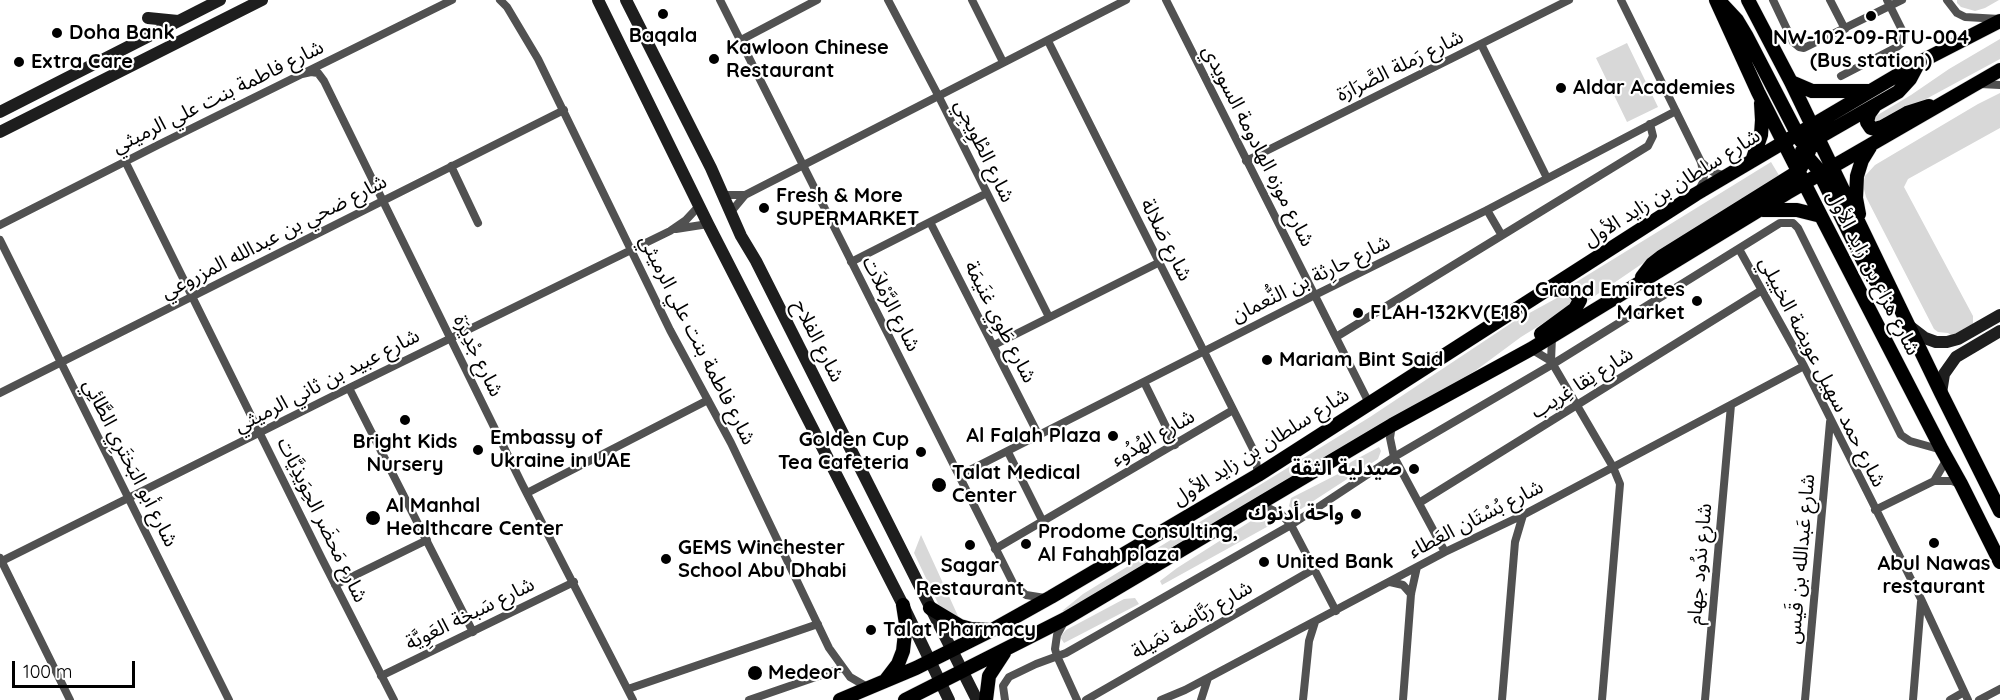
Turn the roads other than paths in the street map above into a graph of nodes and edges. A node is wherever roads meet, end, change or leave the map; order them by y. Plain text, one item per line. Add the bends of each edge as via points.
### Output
1 (220, 0) edge
2 (262, 0) edge
3 (452, 0) edge
4 (500, 0) edge
5 (598, 0) edge
6 (626, 0) edge
7 (720, 0) edge
8 (817, 0) edge
9 (888, 0) edge
10 (972, 0) edge
11 (1126, 0) edge
12 (1166, 0) edge
13 (1569, 0) edge
14 (1621, 0) edge
15 (1716, 0) edge
16 (1748, 0) edge
17 (1773, 0) edge
18 (1830, 0) edge
19 (1902, 0) edge
20 (1947, 0) edge
21 (1889, 3) edge
22 (148, 18) dead end
23 (2000, 20) edge
24 (180, 21) junction
25 (1845, 29) junction
26 (741, 40) junction
27 (1048, 41) junction
28 (1480, 44) junction
29 (1003, 62) junction
30 (1918, 63) junction
31 (2000, 70) edge
32 (302, 74) junction
33 (1841, 76) dead end
34 (1791, 82) junction
35 (1977, 84) junction
36 (2000, 85) edge
37 (1871, 91) junction
38 (1758, 92) junction
39 (938, 95) junction
40 (1942, 104) junction
41 (1875, 105) junction
42 (564, 110) junction
43 (1676, 111) junction
44 (0, 112) edge
45 (1650, 124) junction
46 (0, 132) edge
47 (1815, 132) junction
48 (1798, 135) junction
49 (1785, 142) junction
50 (1871, 145) junction
51 (1809, 154) junction
52 (125, 161) junction
53 (1246, 161) junction
54 (1752, 161) junction
55 (1701, 162) junction
56 (804, 165) junction
57 (452, 166) junction
58 (1826, 171) junction
59 (1726, 176) junction
60 (1802, 177) junction
61 (1547, 178) junction
62 (987, 194) junction
63 (1696, 194) junction
64 (722, 195) junction
65 (745, 195) junction
66 (382, 201) junction
67 (699, 206) junction
68 (1487, 210) junction
69 (1761, 210) junction
70 (730, 213) junction
71 (1821, 216) junction
72 (930, 222) junction
73 (478, 223) dead end
74 (708, 224) junction
75 (0, 225) edge
76 (1862, 228) junction
77 (670, 231) junction
78 (1501, 234) junction
79 (0, 240) edge
80 (632, 249) junction
81 (1739, 249) junction
82 (851, 262) junction
83 (1158, 262) junction
84 (1638, 283) junction
85 (1548, 289) junction
86 (1762, 290) junction
87 (1315, 295) junction
88 (192, 296) junction
89 (1894, 296) junction
90 (2000, 315) edge
91 (1048, 317) junction
92 (1907, 324) junction
93 (2000, 331) edge
94 (1336, 337) junction
95 (1552, 337) junction
96 (450, 338) junction
97 (994, 345) junction
98 (1531, 349) junction
99 (1203, 351) junction
100 (1518, 356) junction
101 (61, 362) junction
102 (1552, 363) junction
103 (1804, 366) junction
104 (1144, 382) junction
105 (349, 388) junction
106 (0, 393) edge
107 (1941, 393) junction
108 (708, 400) junction
109 (1369, 403) junction
110 (1731, 405) junction
111 (1577, 406) junction
112 (1233, 410) junction
113 (1713, 415) junction
114 (1830, 421) junction
115 (1392, 425) junction
116 (1727, 430) junction
117 (261, 433) junction
118 (1040, 436) junction
119 (1175, 445) junction
120 (1008, 452) junction
121 (1255, 453) junction
122 (1944, 453) junction
123 (1394, 457) junction
124 (1277, 463) junction
125 (1613, 467) junction
126 (960, 475) junction
127 (1258, 475) junction
128 (1934, 481) junction
129 (1961, 484) junction
130 (527, 493) junction
131 (129, 499) junction
132 (1419, 503) junction
133 (1260, 504) junction
134 (1875, 510) junction
135 (2000, 511) edge
136 (1523, 515) junction
137 (1043, 522) junction
138 (1291, 525) junction
139 (1502, 526) junction
140 (427, 540) junction
141 (1515, 542) junction
142 (996, 549) junction
143 (1445, 552) junction
144 (0, 561) edge
145 (2000, 562) edge
146 (1417, 567) junction
147 (1314, 569) junction
148 (574, 582) junction
149 (1390, 582) junction
150 (335, 585) junction
151 (1411, 594) junction
152 (1051, 597) junction
153 (1921, 599) junction
154 (903, 605) junction
155 (930, 608) junction
156 (1336, 611) junction
157 (1065, 619) junction
158 (1315, 622) junction
159 (818, 624) junction
160 (992, 630) junction
161 (473, 632) junction
162 (1295, 632) junction
163 (1009, 648) junction
164 (1308, 648) junction
165 (952, 650) junction
166 (1057, 656) junction
167 (930, 661) junction
168 (842, 668) junction
169 (963, 672) junction
170 (381, 676) junction
171 (1209, 677) junction
172 (941, 683) junction
173 (876, 686) junction
174 (628, 689) junction
175 (2000, 689) edge
176 (1185, 690) junction
177 (1966, 696) edge
178 (70, 700) edge
179 (229, 700) edge
180 (394, 700) edge
181 (633, 700) edge
182 (749, 700) edge
183 (840, 700) edge
184 (905, 700) edge
185 (949, 700) edge
186 (977, 700) edge
187 (986, 700) edge
188 (1005, 700) edge
189 (1077, 700) edge
190 (1086, 700) edge
191 (1161, 700) edge
192 (1200, 700) edge
193 (1303, 700) edge
194 (1403, 700) edge
195 (1502, 700) edge
196 (1602, 700) edge
197 (1705, 700) edge
198 (1805, 700) edge
199 (1913, 700) edge
200 (1950, 700) edge
201 (1979, 700) edge

1 - 24 main road
2 - 46 main road
3 - 32 street, شارع فاطمة بنت علي الرميثي
4 - 42 street, شارع فاطمة بنت علي الرميثي via 538,59
5 - 67 main road
6 - 64 main road, شارع الفلاح
7 - 26 street, شارع الرَّمْلاَت
8 - 26 street
9 - 39 street, شارع الطْوِيجِي
10 - 29 street
11 - 27 street
12 - 53 street, شارع موزه الهادومة السويدي
13 - 28 street, شارع رَملة الصَّرَارَة
14 - 43 street
15 - 38 main road, شارع هزاع بن زايد الأول
15 - 48 main road via 1728,9 1746,35
16 - 34 main road, شارع هزاع بن زايد الأول
17 - 25 street via 1799,47 1808,47
18 - 25 street
19 - 21 street
20 - 23 street via 1964,16
21 - 25 street
21 - 33 street via 1904,34 1903,42
22 - 24 main road
23 - 30 main road, شارع سلطان بن زايد الأول
24 - 44 main road
26 - 56 street, شارع الرَّمْلاَت
27 - 29 street
27 - 83 street, شارع صَلالة
28 - 53 street, شارع رَملة الصَّرَارَة
28 - 61 street
29 - 39 street
30 - 37 main road, شارع سلطان بن زايد الأول
30 - 41 main road via 1905,86
31 - 35 main road
32 - 52 street, شارع فاطمة بنت علي الرميثي
32 - 66 street, شارع جْدِيرَة via 314,72 321,76
34 - 37 main road via 1812,91
34 - 47 main road, شارع هزاع بن زايد الأول
35 - 36 street
35 - 40 main road
37 - 47 main road, شارع سلطان بن زايد الأول
38 - 49 main road, شارع هزاع بن زايد الأول
38 - 54 main road via 1762,120
39 - 56 street
39 - 62 street, شارع الطْوِيجِي
40 - 41 main road via 1915,110 1875,129 1868,125 1867,118
40 - 50 main road
41 - 47 main road
42 - 57 street, شارع ضحي بن عبدالله المزروعي
42 - 80 street, شارع فاطمة بنت علي الرميثي
43 - 45 street, شارع حارِثة بن النُّعمان
43 - 55 street
45 - 61 street, شارع حارِثة بن النُّعمان
45 - 78 street via 1653,136 1648,146
47 - 48 main road, شارع سلطان بن زايد الأول
47 - 51 main road
47 - 58 main road, شارع هزاع بن زايد الأول
48 - 49 main road, شارع سلطان بن زايد الأول
48 - 51 main road
49 - 51 main road
49 - 54 main road, شارع سلطان بن زايد الأول
49 - 60 main road, شارع هزاع بن زايد الأول
50 - 58 main road
50 - 76 main road via 1857,176 1856,198
51 - 58 main road
51 - 60 main road
52 - 75 street, شارع فاطمة بنت علي الرميثي
52 - 88 street, شارع مَحضَر الحِوَيذِيَّات
53 - 87 street, شارع موزه الهادومة السويدي
54 - 59 main road, شارع سلطان بن زايد الأول
55 - 59 street
55 - 63 street via 1704,176
56 - 65 street
56 - 82 street, شارع الرَّمْلاَت
57 - 66 street, شارع ضحي بن عبدالله المزروعي
57 - 73 street
58 - 60 main road
58 - 76 main road, شارع هزاع بن زايد الأول
58 - 89 main road via 1869,273
59 - 63 main road, شارع سلطان بن زايد الأول
60 - 69 main road
60 - 71 main road, شارع هزاع بن زايد الأول
60 - 84 main road via 1661,257
61 - 68 street, شارع حارِثة بن النُّعمان
62 - 72 street
62 - 91 street, شارع الطْوِيجِي
63 - 85 main road, شارع سلطان بن زايد الأول
64 - 65 street
64 - 70 main road, شارع الفلاح
65 - 70 street
66 - 88 street, شارع ضحي بن عبدالله المزروعي
66 - 96 street, شارع جْدِيرَة
67 - 74 main road
67 - 77 street, شارع عبيد بن ثاني الرميثي
68 - 78 street
68 - 87 street, شارع حارِثة بن النُّعمان
69 - 71 main road via 1785,209
69 - 84 main road
70 - 155 main road, شارع الفلاح
71 - 122 main road, شارع هزاع بن زايد الأول
72 - 82 street
72 - 97 street, شارع طَوِي غنَيمَة
74 - 77 street, شارع عبيد بن ثاني الرميثي
74 - 154 main road
76 - 89 main road, شارع هزاع بن زايد الأول
77 - 80 street, شارع عبيد بن ثاني الرميثي
78 - 94 street
79 - 101 street, شارع أبو البَختَرِي الطَّائِي
80 - 96 street, شارع عبيد بن ثاني الرميثي
80 - 108 street, شارع فاطمة بنت علي الرميثي
81 - 86 street, شارع حمد سهيل عويضة الخييلي
81 - 102 street
81 - 122 street via 1780,224 1792,223 1798,228 1901,435
82 - 126 street, شارع الرَّمْلاَت
83 - 91 street
83 - 99 street, شارع صَلالة
84 - 95 main road
85 - 100 main road via 1574,291 1579,305 1528,343
85 - 109 main road, شارع سلطان بن زايد الأول
86 - 103 street, شارع حمد سهيل عويضة الخييلي
86 - 111 street, شارع نِقا غِريب
87 - 94 street, شارع موزه الهادومة السويدي
87 - 99 street, شارع حارِثة بن النُّعمان
88 - 101 street, شارع ضحي بن عبدالله المزروعي
88 - 117 street, شارع مَحضَر الحِوَيذِيَّات
89 - 92 main road, شارع هزاع بن زايد الأول
90 - 92 main road via 1947,342 1925,338
91 - 97 street
92 - 107 main road, شارع هزاع بن زايد الأول
93 - 107 main road via 1956,357 1944,374
94 - 109 street, شارع موزه الهادومة السويدي
95 - 98 main road
95 - 102 street
96 - 105 street, شارع عبيد بن ثاني الرميثي
96 - 130 street, شارع جْدِيرَة
97 - 118 street, شارع طَوِي غنَيمَة
98 - 100 main road
98 - 102 street
99 - 104 street, شارع حارِثة بن النُّعمان
99 - 112 street, شارع صَلالة
100 - 115 main road
101 - 106 street, شارع ضحي بن عبدالله المزروعي
101 - 131 street, شارع أبو البَختَرِي الطَّائِي
102 - 111 street
102 - 123 street
103 - 110 street, شارع بُسْتَان العَطاء
103 - 114 street, شارع حمد سهيل عويضة الخييلي
104 - 118 street, شارع حارِثة بن النُّعمان
104 - 119 street
105 - 117 street, شارع عبيد بن ثاني الرميثي
105 - 140 street
107 - 135 main road, شارع هزاع بن زايد الأول
108 - 130 street
108 - 159 street, شارع فاطمة بنت علي الرميثي
109 - 124 main road, شارع سلطان بن زايد الأول
110 - 113 street, شارع بُسْتَان العَطاء
110 - 116 street, شارع ندُود جهام
111 - 125 street
111 - 132 street, شارع نِقا غِريب
112 - 119 street, شارع الهُدُوء
112 - 121 street, شارع صَلالة
113 - 116 street via 1724,422
113 - 125 street, شارع بُسْتَان العَطاء
114 - 134 street, شارع حمد سهيل عويضة الخييلي
114 - 198 street, شارع عَبدالله بن قَيس
115 - 123 street via 1390,444
115 - 133 main road
116 - 197 street, شارع ندُود جهام
117 - 131 street, شارع عبيد بن ثاني الرميثي
117 - 150 street, شارع مَحضَر الحِوَيذِيَّات
118 - 120 street, شارع حارِثة بن النُّعمان
119 - 137 street, شارع الهُدُوء
120 - 126 street, شارع حارِثة بن النُّعمان
120 - 137 street
121 - 124 street
121 - 127 street, شارع صَلالة
122 - 128 street via 1944,464
122 - 129 main road, شارع هزاع بن زايد الأول
123 - 132 street
123 - 138 street
124 - 127 main road, شارع سلطان بن زايد الأول
125 - 136 street, شارع بُسْتَان العَطاء
125 - 196 street via 1620,491
126 - 142 street, شارع الرَّمْلاَت
127 - 152 main road, شارع سلطان بن زايد الأول
128 - 129 street
128 - 134 street, شارع حمد سهيل عويضة الخييلي
129 - 145 main road, شارع هزاع بن زايد الأول
130 - 148 street, شارع جْدِيرَة
131 - 144 street, شارع عبيد بن ثاني الرميثي
131 - 179 street, شارع أبو البَختَرِي الطَّائِي
132 - 143 street
133 - 138 street via 1281,514
133 - 157 main road
134 - 153 street, شارع حمد سهيل عويضة الخييلي
136 - 139 street, شارع بُسْتَان العَطاء
136 - 141 street
137 - 142 street, شارع الهُدُوء
138 - 147 street
138 - 166 street
139 - 141 street
139 - 143 street, شارع بُسْتَان العَطاء
140 - 150 street
140 - 161 street
141 - 195 street
142 - 152 street, شارع الرَّمْلاَت via 1019,591 1034,598
143 - 146 street, شارع بُسْتَان العَطاء
144 - 178 street
146 - 149 street, شارع بُسْتَان العَطاء
146 - 151 street
147 - 156 street
147 - 190 street, شارع رَبَّاضة نمَيلة
148 - 161 street, شارع سَبخة العَوِيَّة
148 - 174 street, شارع جْدِيرَة
149 - 151 street via 1403,585
149 - 156 street, شارع بُسْتَان العَطاء
150 - 170 street, شارع مَحضَر الحِوَيذِيَّات
151 - 194 street
152 - 160 main road, شارع سلطان بن زايد الأول
153 - 177 street, شارع حمد سهيل عويضة الخييلي
153 - 199 street
154 - 167 main road
154 - 173 main road via 903,651 898,664
155 - 160 main road via 960,626
155 - 165 main road, شارع الفلاح
156 - 158 street, شارع بُسْتَان العَطاء
157 - 163 main road
157 - 166 street via 1057,635
158 - 162 street, شارع بُسْتَان العَطاء
158 - 164 street
159 - 168 street, شارع فاطمة بنت علي الرميثي
159 - 174 street
160 - 165 main road, شارع سلطان بن زايد الأول
161 - 170 street, شارع سَبخة العَوِيَّة
162 - 164 street
162 - 171 street, شارع بُسْتَان العَطاء
163 - 169 main road
163 - 187 main road via 989,676
164 - 193 street
165 - 167 main road, شارع سلطان بن زايد الأول
165 - 169 main road, شارع الفلاح
166 - 188 street via 1009,677 1003,686
166 - 189 street
167 - 172 main road
167 - 173 main road, شارع سلطان بن زايد الأول
168 - 173 street, شارع فاطمة بنت علي الرميثي via 850,677
168 - 182 street
169 - 172 main road
169 - 186 main road, شارع الفلاح
170 - 180 street, شارع مَحضَر الحِوَيذِيَّات
171 - 176 street, شارع بُسْتَان العَطاء
171 - 192 street
172 - 184 main road
172 - 185 main road
173 - 183 main road, شارع سلطان بن زايد الأول
174 - 181 street, شارع جْدِيرَة
175 - 201 street
176 - 191 street, شارع بُسْتَان العَطاء
176 - 192 street
177 - 200 street

